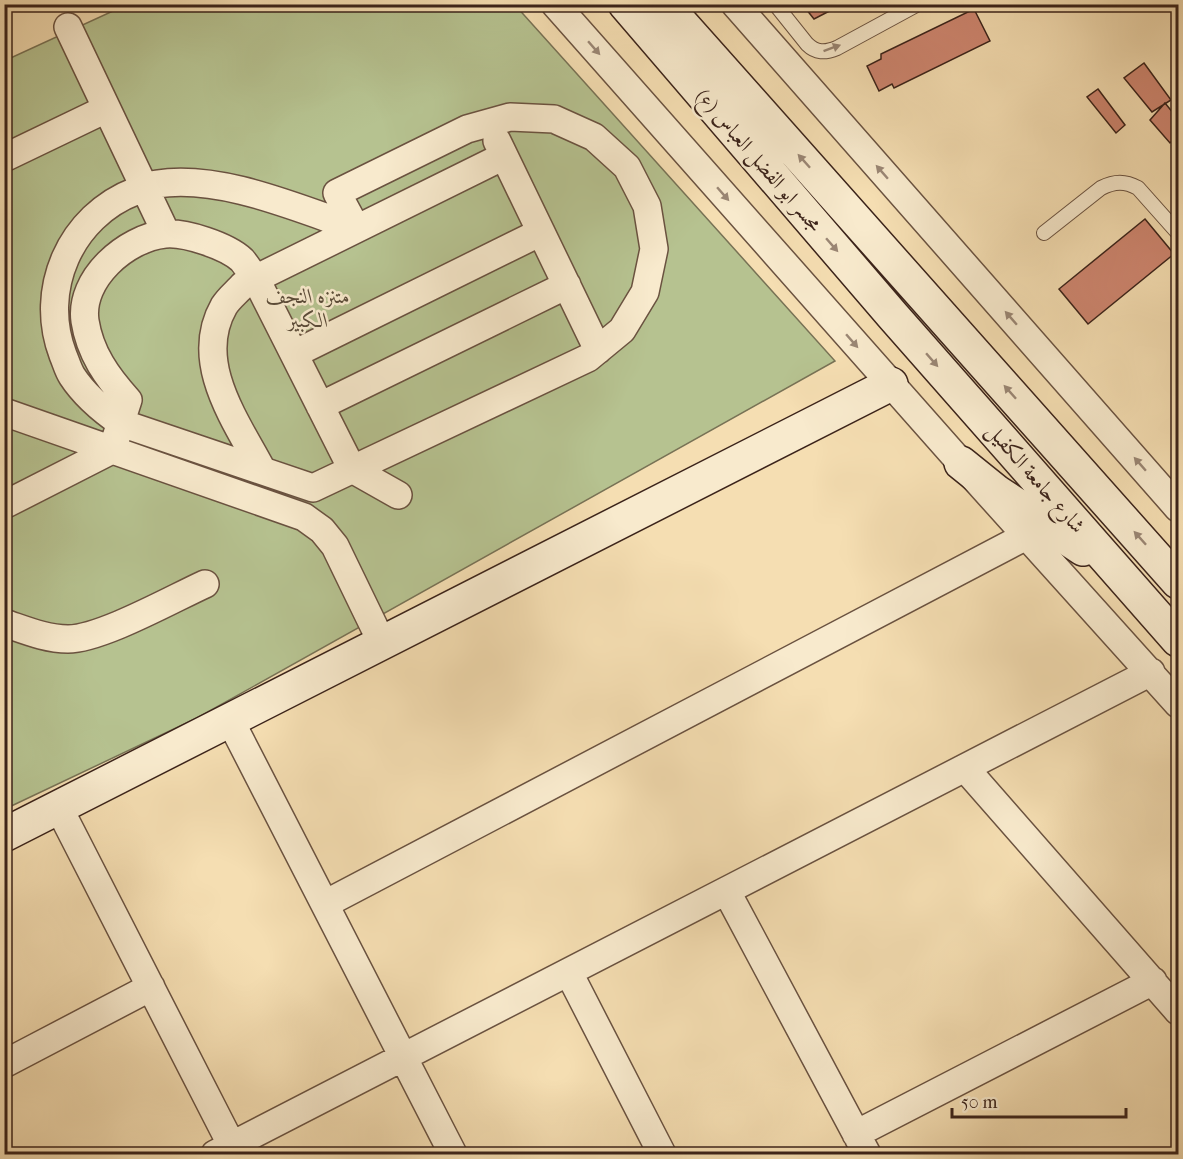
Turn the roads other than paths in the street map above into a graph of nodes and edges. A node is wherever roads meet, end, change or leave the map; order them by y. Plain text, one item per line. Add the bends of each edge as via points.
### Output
1 (555, 4) edge
2 (625, 4) edge
3 (735, 4) edge
4 (775, 4) edge
5 (918, 4) edge
6 (666, 22) edge
7 (68, 27) dead end
8 (106, 109) junction
9 (488, 123) junction
10 (504, 156) junction
11 (4, 158) edge
12 (143, 188) junction
13 (356, 228) junction
14 (541, 232) junction
15 (166, 233) junction
16 (1044, 233) dead end
17 (1179, 233) edge
18 (256, 279) junction
19 (913, 283) joint
20 (567, 285) junction
21 (893, 316) joint
22 (598, 350) junction
23 (294, 354) junction
24 (891, 384) junction
25 (320, 406) junction
26 (4, 412) edge
27 (121, 423) junction
28 (112, 450) junction
29 (961, 463) junction
30 (262, 470) junction
31 (352, 470) junction
32 (398, 495) dead end
33 (4, 505) edge
34 (1179, 508) edge
35 (1028, 535) junction
36 (1179, 582) edge
37 (205, 584) dead end
38 (1136, 591) junction
39 (4, 623) edge
40 (1179, 640) edge
41 (382, 643) junction
42 (1152, 672) junction
43 (1179, 704) edge
44 (230, 720) junction
45 (965, 768) junction
46 (59, 808) junction
47 (4, 835) edge
48 (727, 892) junction
49 (325, 904) junction
50 (569, 973) junction
51 (1153, 981) junction
52 (151, 987) junction
53 (1179, 1011) edge
54 (404, 1059) junction
55 (4, 1064) edge
56 (861, 1144) edge
57 (224, 1150) edge
58 (453, 1155) edge
59 (662, 1155) edge

1 -> 24 street
2 - 6 main road, مجسر ابو الفضل العباس (ع)
34 -> 3 street
4 -> 5 lane via 807,44 821,52 837,48
19 -> 6 main road, مجسر ابو الفضل العباس (ع)
6 -> 21 main road, مجسر ابو الفضل العباس (ع)
7 - 8 street
8 - 11 street
8 - 12 street
9 - 10 street
9 - 13 street via 467,129 338,192
9 - 22 street via 510,117 554,119 594,137 627,167 647,206 654,249 645,292 622,330
10 - 13 street
10 - 14 street
12 - 13 street via 196,182 245,191
12 - 15 street
12 - 27 street via 118,198 87,223 64,258 54,297 57,338 71,375 97,407
13 - 18 street
14 - 20 street
14 - 23 street
15 - 18 street via 197,238 222,248 242,260
15 - 27 street via 144,239 102,268 86,300 85,319 91,343 102,368 128,400
16 - 17 lane via 1101,188 1119,182 1138,188
18 - 23 street
18 - 30 street via 243,285 225,304 214,328 212,353 216,377
36 -> 19 main road, شارع جامعة الكفيل
20 - 22 street
20 - 25 street
21 -> 38 main road, شارع جامعة الكفيل
22 - 31 street
23 - 25 street
24 - 29 street
24 - 41 main road
25 - 31 street
26 - 28 street
27 - 28 street
27 - 30 street
28 - 33 street
28 - 41 street via 304,517 335,546
29 - 35 street
29 - 38 main road
30 - 31 street via 313,488
31 - 32 street
35 - 42 street
35 - 49 street
37 - 39 street via 102,632 69,639
38 - 40 main road, شارع جامعة الكفيل
41 - 44 main road
42 - 43 street
42 - 45 street
44 - 46 main road
44 - 49 street
45 - 48 street
45 - 51 street
46 - 47 main road
46 - 52 street
48 - 50 street
48 - 56 street
49 - 54 street
50 - 54 street
50 - 59 street
51 - 53 street
51 - 56 street
52 - 55 street
52 - 57 street
54 - 57 street
54 - 58 street

